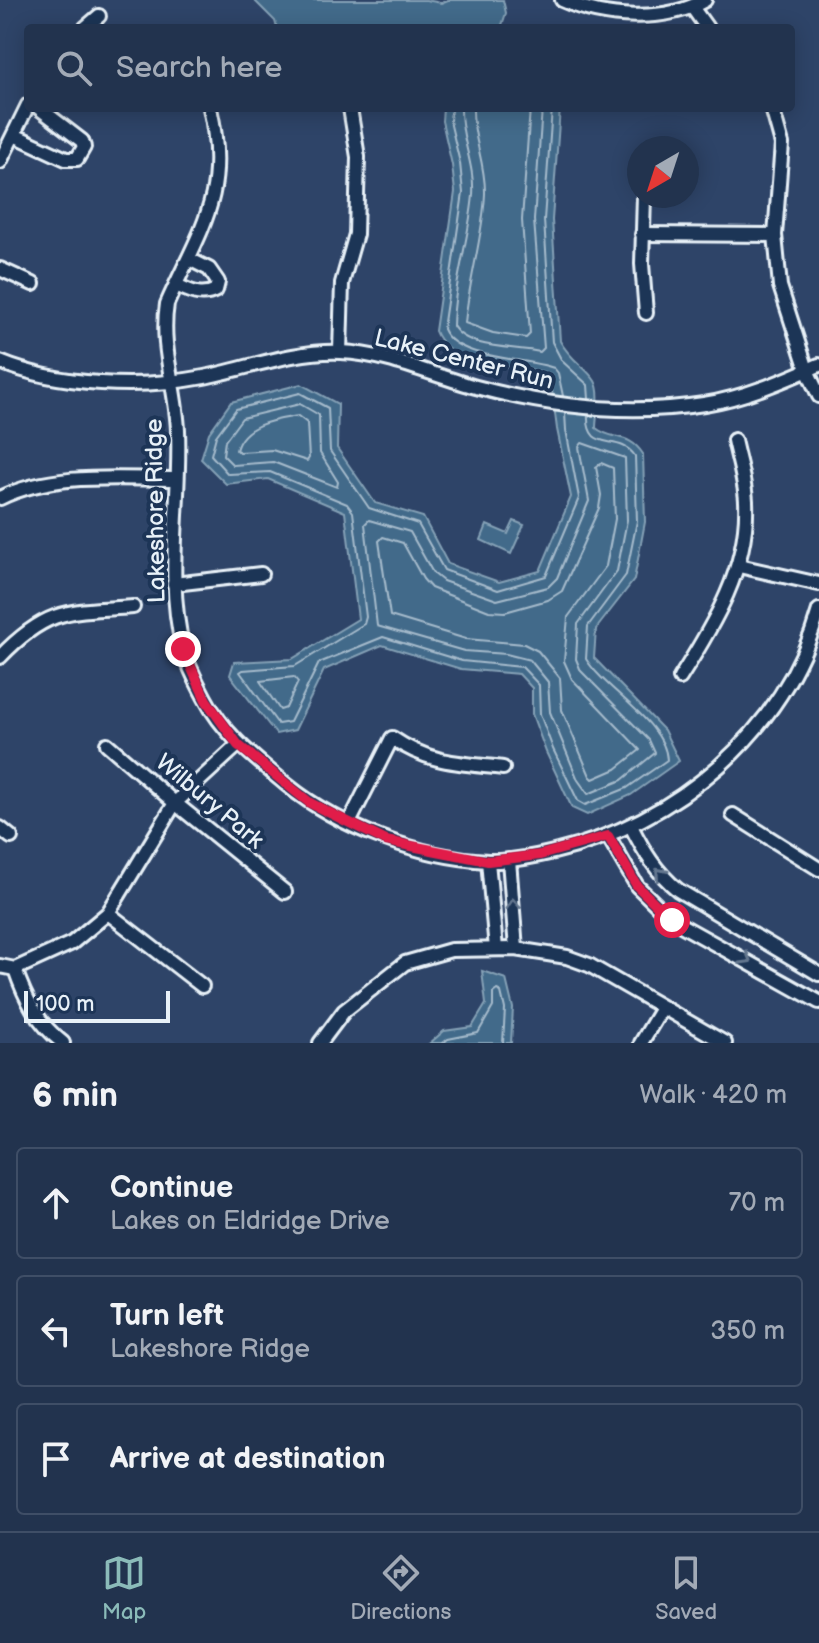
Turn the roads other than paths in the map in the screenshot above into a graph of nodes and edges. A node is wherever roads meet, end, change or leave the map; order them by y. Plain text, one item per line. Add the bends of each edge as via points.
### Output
1 (562, 0) edge
2 (705, 0) edge
3 (692, 7) junction
4 (99, 16) dead end
5 (90, 24) edge
6 (704, 24) edge
7 (25, 112) edge
8 (44, 112) edge
9 (211, 112) edge
10 (351, 112) edge
11 (773, 112) edge
12 (14, 135) junction
13 (0, 162) edge
14 (643, 208) edge
15 (642, 234) junction
16 (775, 235) junction
17 (189, 259) junction
18 (0, 269) edge
19 (33, 284) dead end
20 (176, 285) junction
21 (646, 313) dead end
22 (340, 352) junction
23 (0, 362) edge
24 (813, 367) edge
25 (172, 382) junction
26 (819, 396) edge
27 (734, 440) dead end
28 (176, 479) junction
29 (0, 498) edge
30 (739, 566) junction
31 (261, 574) dead end
32 (174, 584) junction
33 (819, 584) edge
34 (133, 607) dead end
35 (819, 610) edge
36 (0, 657) edge
37 (680, 678) dead end
38 (107, 744) dead end
39 (238, 745) junction
40 (503, 768) dead end
41 (175, 803) junction
42 (733, 815) dead end
43 (349, 823) junction
44 (631, 826) junction
45 (0, 828) edge
46 (608, 836) junction
47 (11, 837) dead end
48 (509, 860) junction
49 (488, 861) junction
50 (819, 869) edge
51 (285, 892) dead end
52 (108, 913) junction
53 (722, 918) junction
54 (710, 940) junction
55 (496, 949) junction
56 (516, 949) junction
57 (0, 966) edge
58 (806, 966) junction
59 (15, 969) junction
60 (819, 974) edge
61 (202, 986) dead end
62 (794, 987) junction
63 (819, 1002) edge
64 (662, 1008) junction
65 (63, 1043) edge
66 (320, 1043) edge
67 (641, 1043) edge
68 (725, 1043) edge

1 - 3 street via 630,15
2 - 3 street
3 - 6 street
4 - 5 street
7 - 12 street
8 - 12 street via 82,141 77,159
9 - 17 street, Lakeshore Ridge via 216,186
10 - 22 street via 358,157 356,234 342,283
11 - 16 street via 782,144
12 - 13 street
14 - 15 street
15 - 16 street
15 - 21 street
16 - 24 street via 780,286
17 - 20 street, Lakeshore Ridge
17 - 20 street via 214,274 216,290 198,294
18 - 19 street
20 - 25 street, Lakeshore Ridge via 165,318
22 - 24 street, Lake Center Run via 551,405 606,410 706,404
22 - 25 street, Lake Center Run via 303,354
23 - 25 street, Lake Center Run via 47,376
24 - 26 street
25 - 28 street, Lakeshore Ridge via 178,430
27 - 30 street via 746,500
28 - 29 street via 76,480
28 - 32 street, Lakeshore Ridge
30 - 33 street
30 - 37 street via 714,624
31 - 32 street
32 - 39 street, Lakeshore Ridge via 183,649 206,700
34 - 36 street via 65,611 23,633
35 - 44 street, Lakeshore Ridge via 795,667 757,728 706,779
38 - 41 street, Wilbury Park
39 - 41 street
39 - 43 street, Lakeshore Ridge via 310,803
40 - 43 street via 435,760 392,738
41 - 51 street, Wilbury Park
41 - 52 street
42 - 50 street
43 - 49 street, Lakeshore Ridge via 386,841
44 - 46 street, Lakeshore Ridge
53 -> 44 street via 663,878
45 - 47 street
46 - 48 street, Lakeshore Ridge
46 - 54 street via 653,903
48 - 49 street, Lakeshore Ridge
56 -> 48 street
49 - 55 street
52 - 59 street via 72,943
52 - 61 street
53 - 54 street
53 - 58 street
54 -> 62 street
55 - 56 street
55 - 66 street via 451,950 405,963 344,1011
56 - 64 street via 589,965
57 - 59 street
58 - 60 street
58 - 62 street
59 - 65 street via 25,999
62 - 63 street
64 - 67 street
64 - 68 street

